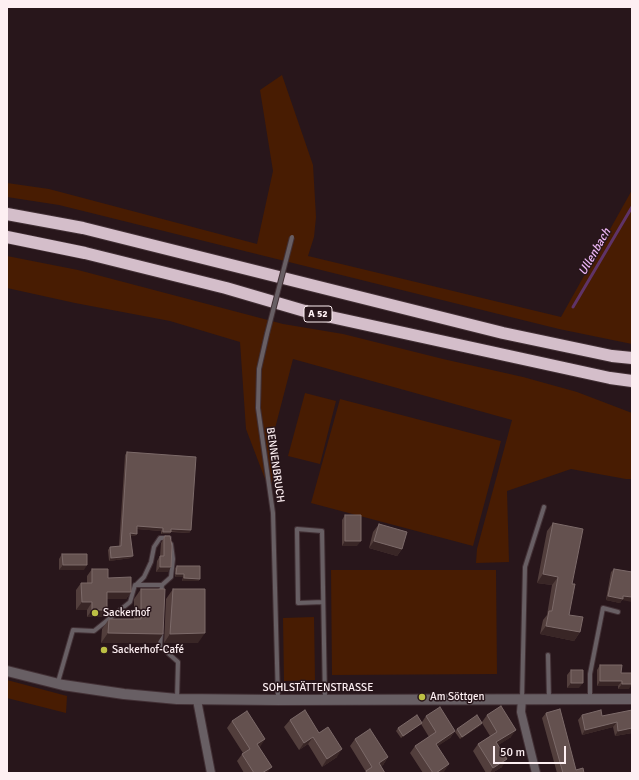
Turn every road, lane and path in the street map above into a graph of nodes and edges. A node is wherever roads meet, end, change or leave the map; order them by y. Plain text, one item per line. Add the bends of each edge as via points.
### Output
1 (7, 214) edge
2 (7, 237) edge
3 (292, 237) dead end
4 (632, 358) edge
5 (632, 381) edge
6 (544, 507) dead end
7 (136, 585) junction
8 (162, 585) junction
9 (161, 601) edge
10 (323, 602) junction
11 (618, 612) dead end
12 (161, 631) edge
13 (548, 655) dead end
14 (7, 671) edge
15 (58, 683) junction
16 (177, 699) junction
17 (522, 699) junction
18 (549, 699) junction
19 (590, 699) junction
20 (632, 699) edge
21 (197, 700) junction
22 (278, 700) junction
23 (325, 700) junction
24 (211, 773) edge
25 (536, 773) edge

1 - 4 highway, A 52 via 83,228 503,333
2 - 5 highway, A 52 via 226,288 308,312
3 - 22 lane, BENNENBRUCH, bridge via 259,369 258,408 273,513
6 - 17 lane via 525,567
7 - 8 lane
7 - 8 lane via 144,577 154,547 160,538 170,538 173,559 171,577
7 - 15 lane via 130,602 94,631 73,630
8 - 9 lane
10 - 10 lane via 322,531 297,529 298,603
10 - 23 lane
11 - 19 lane via 603,608 590,674
12 - 16 lane via 160,646 178,662
13 - 18 lane
14 - 15 street, SOHLSTÄTTENSTRASSE
15 - 16 street, SOHLSTÄTTENSTRASSE via 124,694
16 - 21 street, SOHLSTÄTTENSTRASSE
17 - 18 street, SOHLSTÄTTENSTRASSE
17 - 23 street, SOHLSTÄTTENSTRASSE
17 - 25 street via 521,712
18 - 19 street, SOHLSTÄTTENSTRASSE
19 - 20 street, SOHLSTÄTTENSTRASSE
21 - 22 street, SOHLSTÄTTENSTRASSE
21 - 24 street
22 - 23 street, SOHLSTÄTTENSTRASSE

